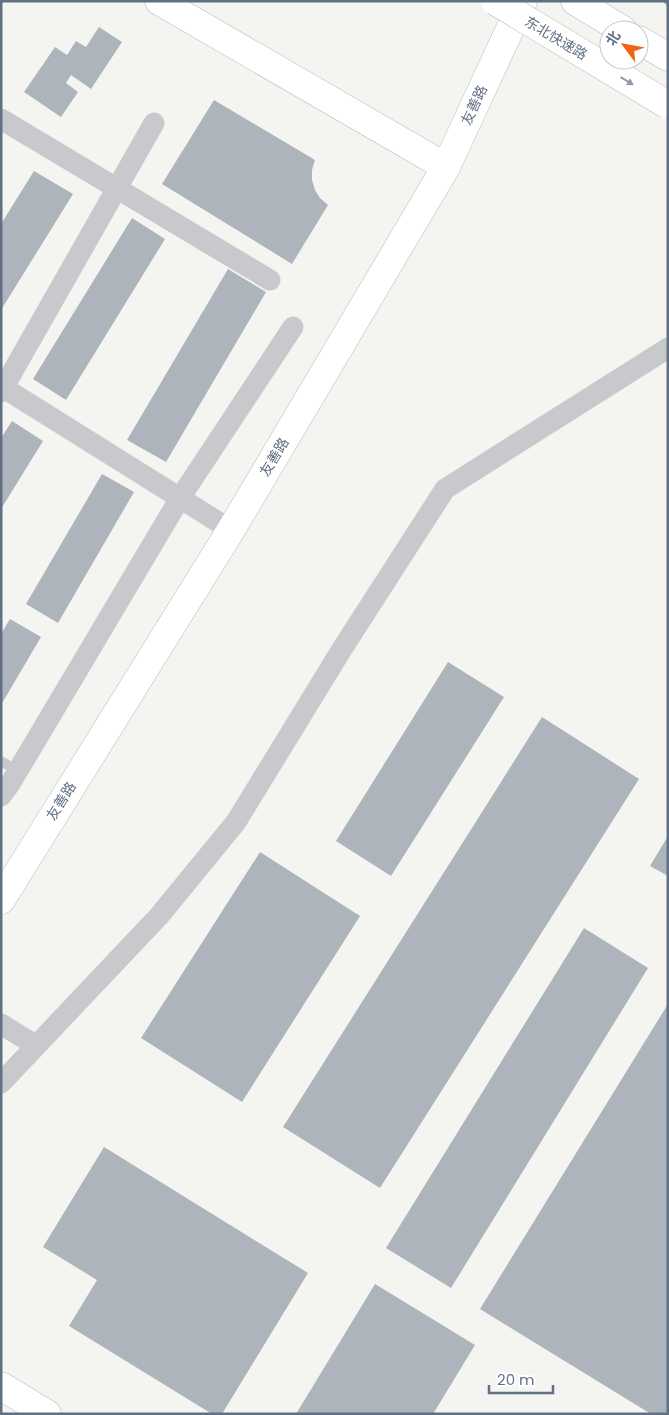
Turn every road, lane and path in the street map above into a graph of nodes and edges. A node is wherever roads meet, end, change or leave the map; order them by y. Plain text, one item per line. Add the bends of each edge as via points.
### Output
1 (159, 1) edge
2 (495, 1) edge
3 (523, 1) edge
4 (575, 1) edge
5 (606, 20) edge
6 (649, 46) edge
7 (668, 57) edge
8 (668, 105) edge
9 (1, 119) edge
10 (154, 123) dead end
11 (446, 167) junction
12 (118, 188) junction
13 (270, 280) dead end
14 (292, 327) dead end
15 (668, 348) edge
16 (3, 390) edge
17 (180, 498) junction
18 (230, 530) junction
19 (10, 766) edge
20 (1, 796) edge
21 (1, 900) edge
22 (1, 1024) edge
23 (35, 1045) junction
24 (1, 1083) edge
25 (1, 1386) edge
26 (47, 1414) edge

1 - 11 main road
2 -> 8 main road, 东北快速路, bridge
3 - 11 main road, 友善路
4 - 5 main road
6 - 7 main road
9 - 12 street
10 - 12 street
11 - 18 main road, 友善路
12 - 13 street
12 - 16 street
14 - 17 street
15 - 23 street via 445,489 236,822 159,916
16 - 17 street
17 - 18 street
17 - 19 street
18 - 21 main road, 友善路
19 - 20 street
22 - 23 street
23 - 24 street
25 - 26 main road

